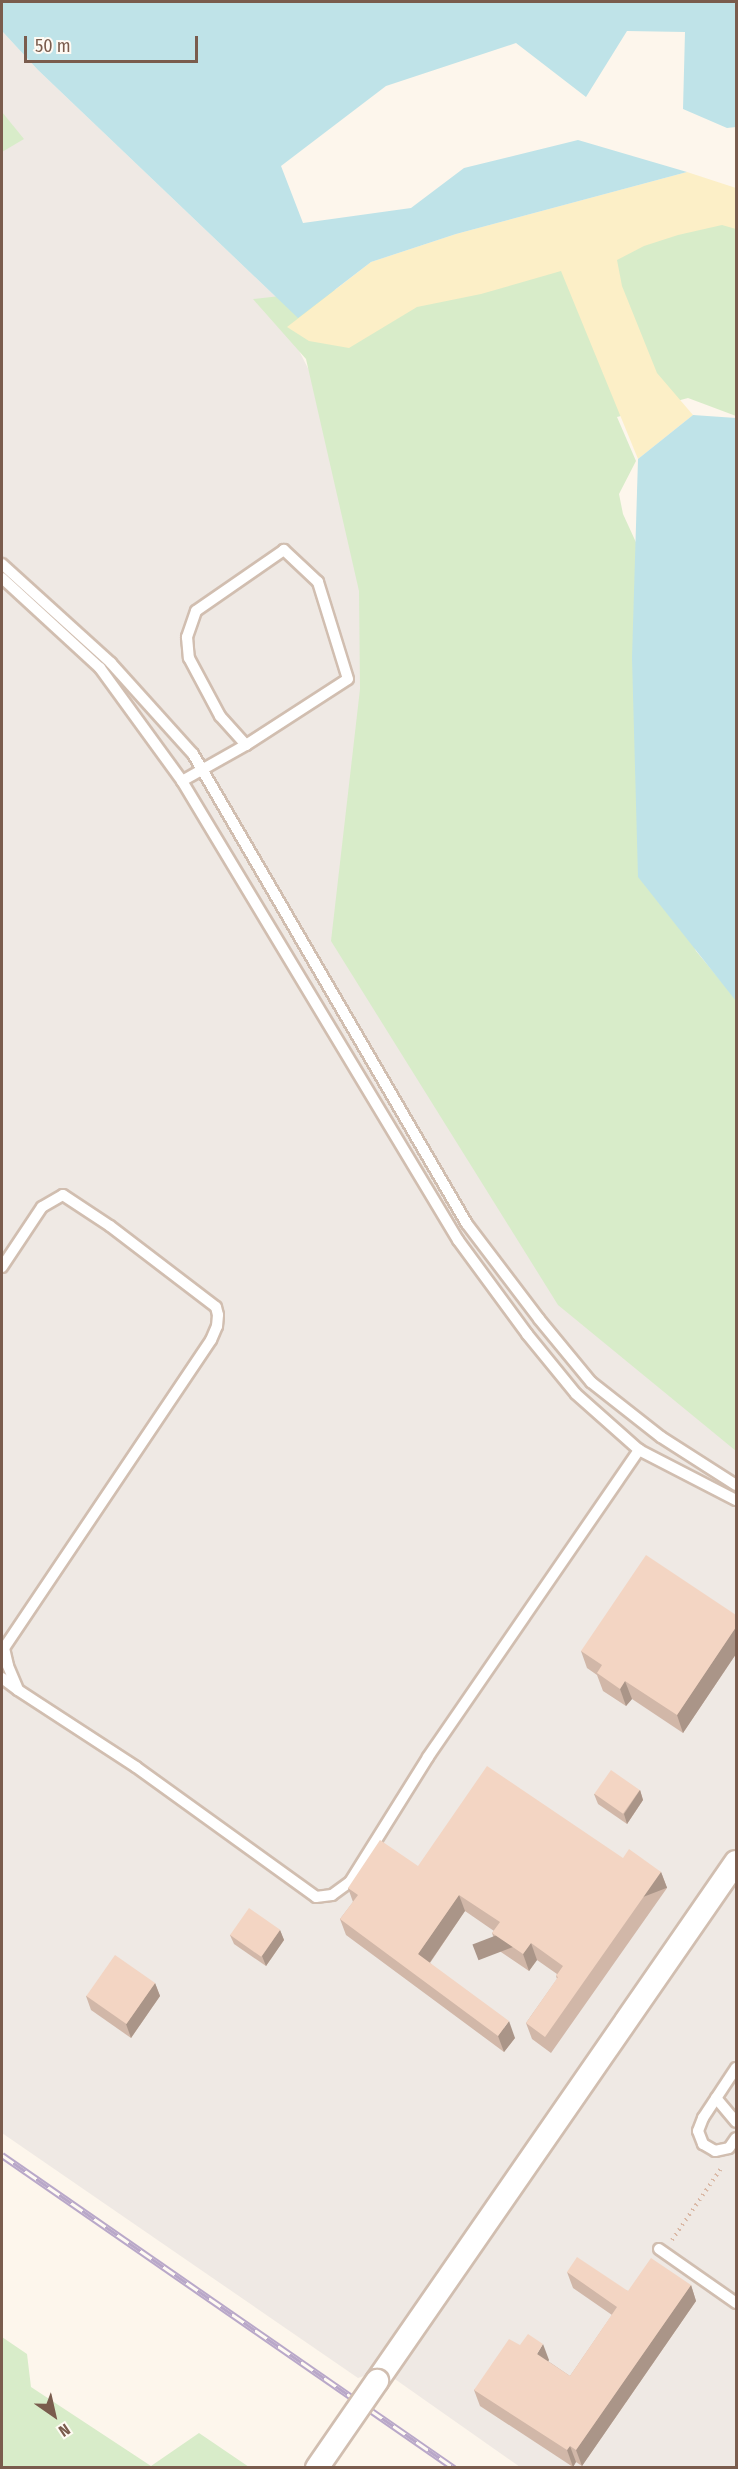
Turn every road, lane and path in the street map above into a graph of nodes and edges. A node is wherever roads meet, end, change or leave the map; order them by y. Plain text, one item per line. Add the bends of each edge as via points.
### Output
1 (2, 564) edge
2 (2, 578) edge
3 (246, 745) junction
4 (202, 770) junction
5 (182, 781) junction
6 (2, 1267) edge
7 (639, 1450) junction
8 (736, 1485) edge
9 (736, 1500) edge
10 (2, 1678) edge
11 (18, 1690) junction
12 (736, 1862) edge
13 (736, 2068) edge
14 (716, 2098) junction
15 (736, 2122) edge
16 (736, 2139) edge
17 (725, 2163) dead end
18 (671, 2242) dead end
19 (659, 2249) dead end
20 (736, 2302) edge
21 (317, 2468) edge

1 - 4 lane via 111,663 194,754
2 - 5 lane via 100,668
3 - 3 lane via 220,716 199,678 189,658 187,637 196,611 284,550 318,582 348,679
3 - 4 lane
4 - 5 lane
4 - 8 lane via 474,1234 591,1382 661,1437
5 - 7 lane via 458,1240 576,1394
6 - 11 lane via 42,1207 63,1195 216,1307 218,1315 211,1340 4,1648
7 - 9 lane
7 - 11 lane via 428,1757 350,1882 332,1894 316,1897 136,1767
10 - 11 lane
12 - 21 street, bridge
13 - 14 lane
14 - 15 lane
14 - 16 lane via 699,2124 699,2138 715,2151 729,2148
17 - 18 path
19 - 20 lane

